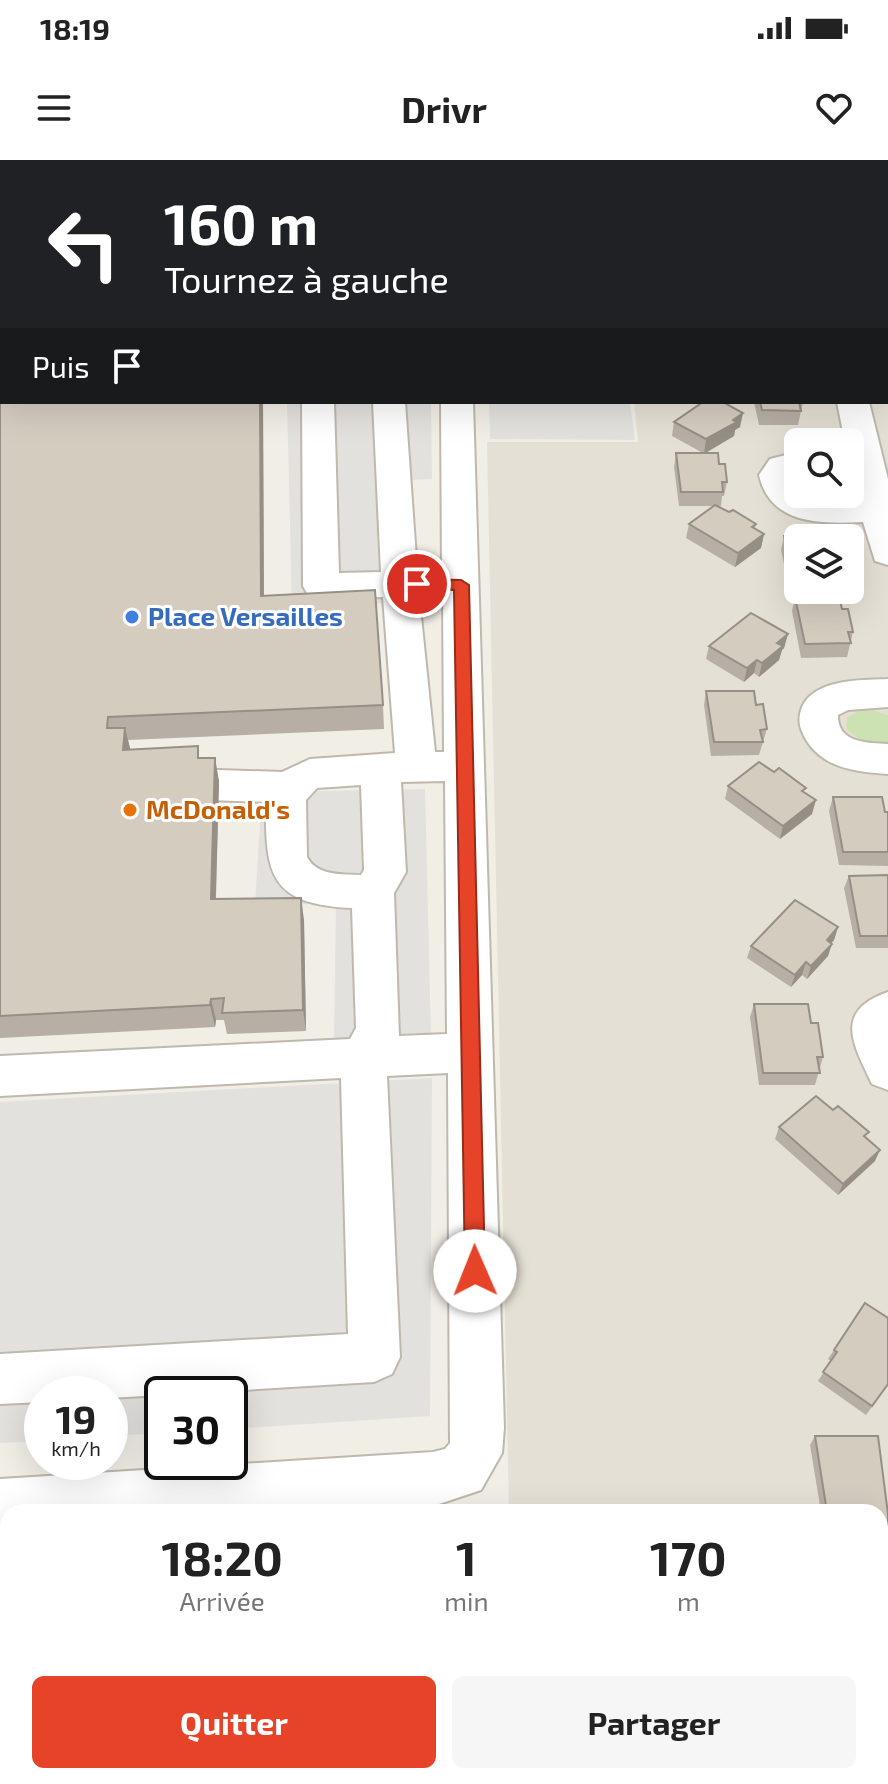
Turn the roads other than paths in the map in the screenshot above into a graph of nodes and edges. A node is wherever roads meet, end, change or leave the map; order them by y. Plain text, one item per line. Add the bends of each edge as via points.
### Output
1 (318, 404) edge
2 (389, 404) edge
3 (457, 404) edge
4 (853, 404) edge
5 (855, 428) edge
6 (784, 466) edge
7 (864, 476) edge
8 (784, 498) edge
9 (812, 508) edge
10 (877, 510) junction
11 (888, 553) edge
12 (400, 584) junction
13 (461, 585) junction
14 (888, 693) edge
15 (888, 759) edge
16 (465, 766) junction
17 (398, 768) junction
18 (126, 785) edge
19 (291, 788) junction
20 (373, 892) junction
21 (888, 1011) edge
22 (61, 1030) edge
23 (472, 1052) junction
24 (363, 1057) junction
25 (888, 1070) edge
26 (55, 1074) junction
27 (0, 1076) edge
28 (0, 1379) edge
29 (32, 1504) edge

1 - 12 street via 321,586
2 - 12 street
3 - 13 street
4 - 5 street
6 - 8 street via 776,475
7 - 10 street
9 - 10 street
10 - 11 street
12 - 13 street
12 - 17 street
13 - 16 street
14 - 15 street via 837,699 823,706 818,717 820,729 839,751
16 - 17 street
16 - 23 street
17 - 19 street via 322,771
17 - 20 street via 385,872
18 - 19 street
19 - 20 street via 286,798 289,867 309,885 324,890
20 - 24 street via 379,1031
21 - 25 street via 874,1023 873,1038
22 - 26 street
23 - 24 street
23 - 29 street via 478,1428 475,1453 462,1471 433,1479
24 - 26 street
24 - 28 street via 374,1357
26 - 27 street

